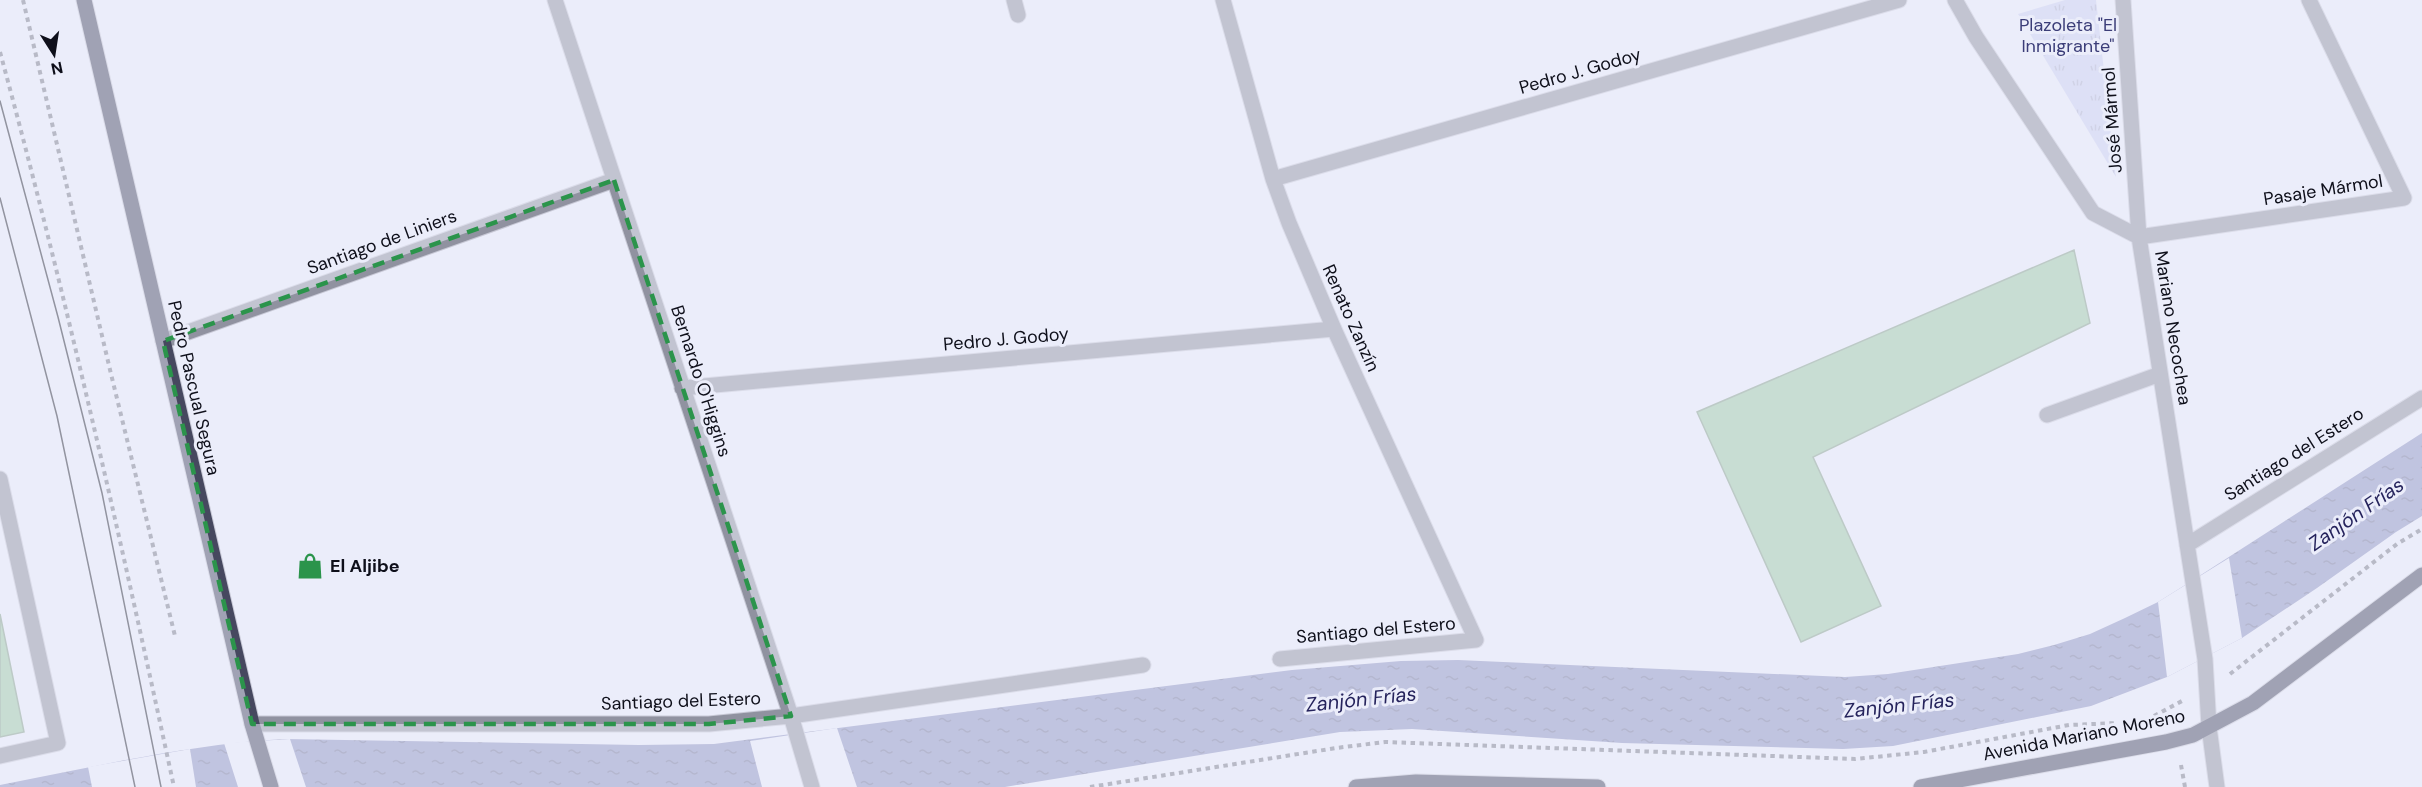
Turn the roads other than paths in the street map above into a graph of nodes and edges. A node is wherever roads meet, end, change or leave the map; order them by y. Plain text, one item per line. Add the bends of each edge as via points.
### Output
1 (84, 0) edge
2 (555, 0) edge
3 (1014, 0) edge
4 (1222, 0) edge
5 (1899, 0) edge
6 (1955, 0) edge
7 (2123, 0) edge
8 (2309, 0) edge
9 (1018, 15) dead end
10 (1273, 179) junction
11 (614, 180) junction
12 (2139, 237) junction
13 (1334, 329) junction
14 (163, 341) junction
15 (2160, 374) junction
16 (682, 388) junction
17 (2422, 398) edge
18 (2047, 415) dead end
19 (0, 478) edge
20 (2187, 545) junction
21 (2422, 575) edge
22 (1476, 640) joint
23 (1280, 658) dead end
24 (1143, 665) dead end
25 (791, 716) junction
26 (252, 724) junction
27 (2209, 727) junction
28 (0, 756) edge
29 (810, 781) edge
30 (271, 786) edge
31 (1356, 787) edge
32 (1581, 787) edge
33 (1598, 787) edge
34 (1921, 787) edge
35 (2217, 787) edge

1 - 14 main road, Pedro Pascual Segura
2 - 11 street, Bernardo O'Higgins
3 - 9 street
4 - 10 street, Renato Zanzín
5 - 10 street, Pedro J. Godoy
6 - 12 street, Mariano Necochea via 2093,213
7 - 12 street, José Mármol
8 - 12 street, Pasaje Mármol via 2404,198
10 - 13 street, Renato Zanzín
11 - 14 street, Santiago de Liniers
11 - 16 street, Bernardo O'Higgins
12 - 15 street, Mariano Necochea
13 - 16 street, Pedro J. Godoy
13 - 22 street, Renato Zanzín
14 - 26 main road, Pedro Pascual Segura
15 - 18 street
15 - 20 street, Mariano Necochea
16 - 25 street, Bernardo O'Higgins
17 - 20 street, Santiago del Estero
19 - 28 street via 58,743
20 - 27 street, Mariano Necochea via 2205,659
21 - 27 main road, Avenida Mariano Moreno via 2253,703
22 - 23 street, Santiago del Estero
24 - 25 street, Santiago del Estero
25 - 26 street, Santiago del Estero via 709,724
25 - 29 street, Bernardo O'Higgins
26 - 30 main road, Pedro Pascual Segura
27 - 34 main road, Avenida Mariano Moreno via 2176,740
27 - 35 street, Mariano Necochea
31 - 32 main road via 1416,782
32 - 33 main road

